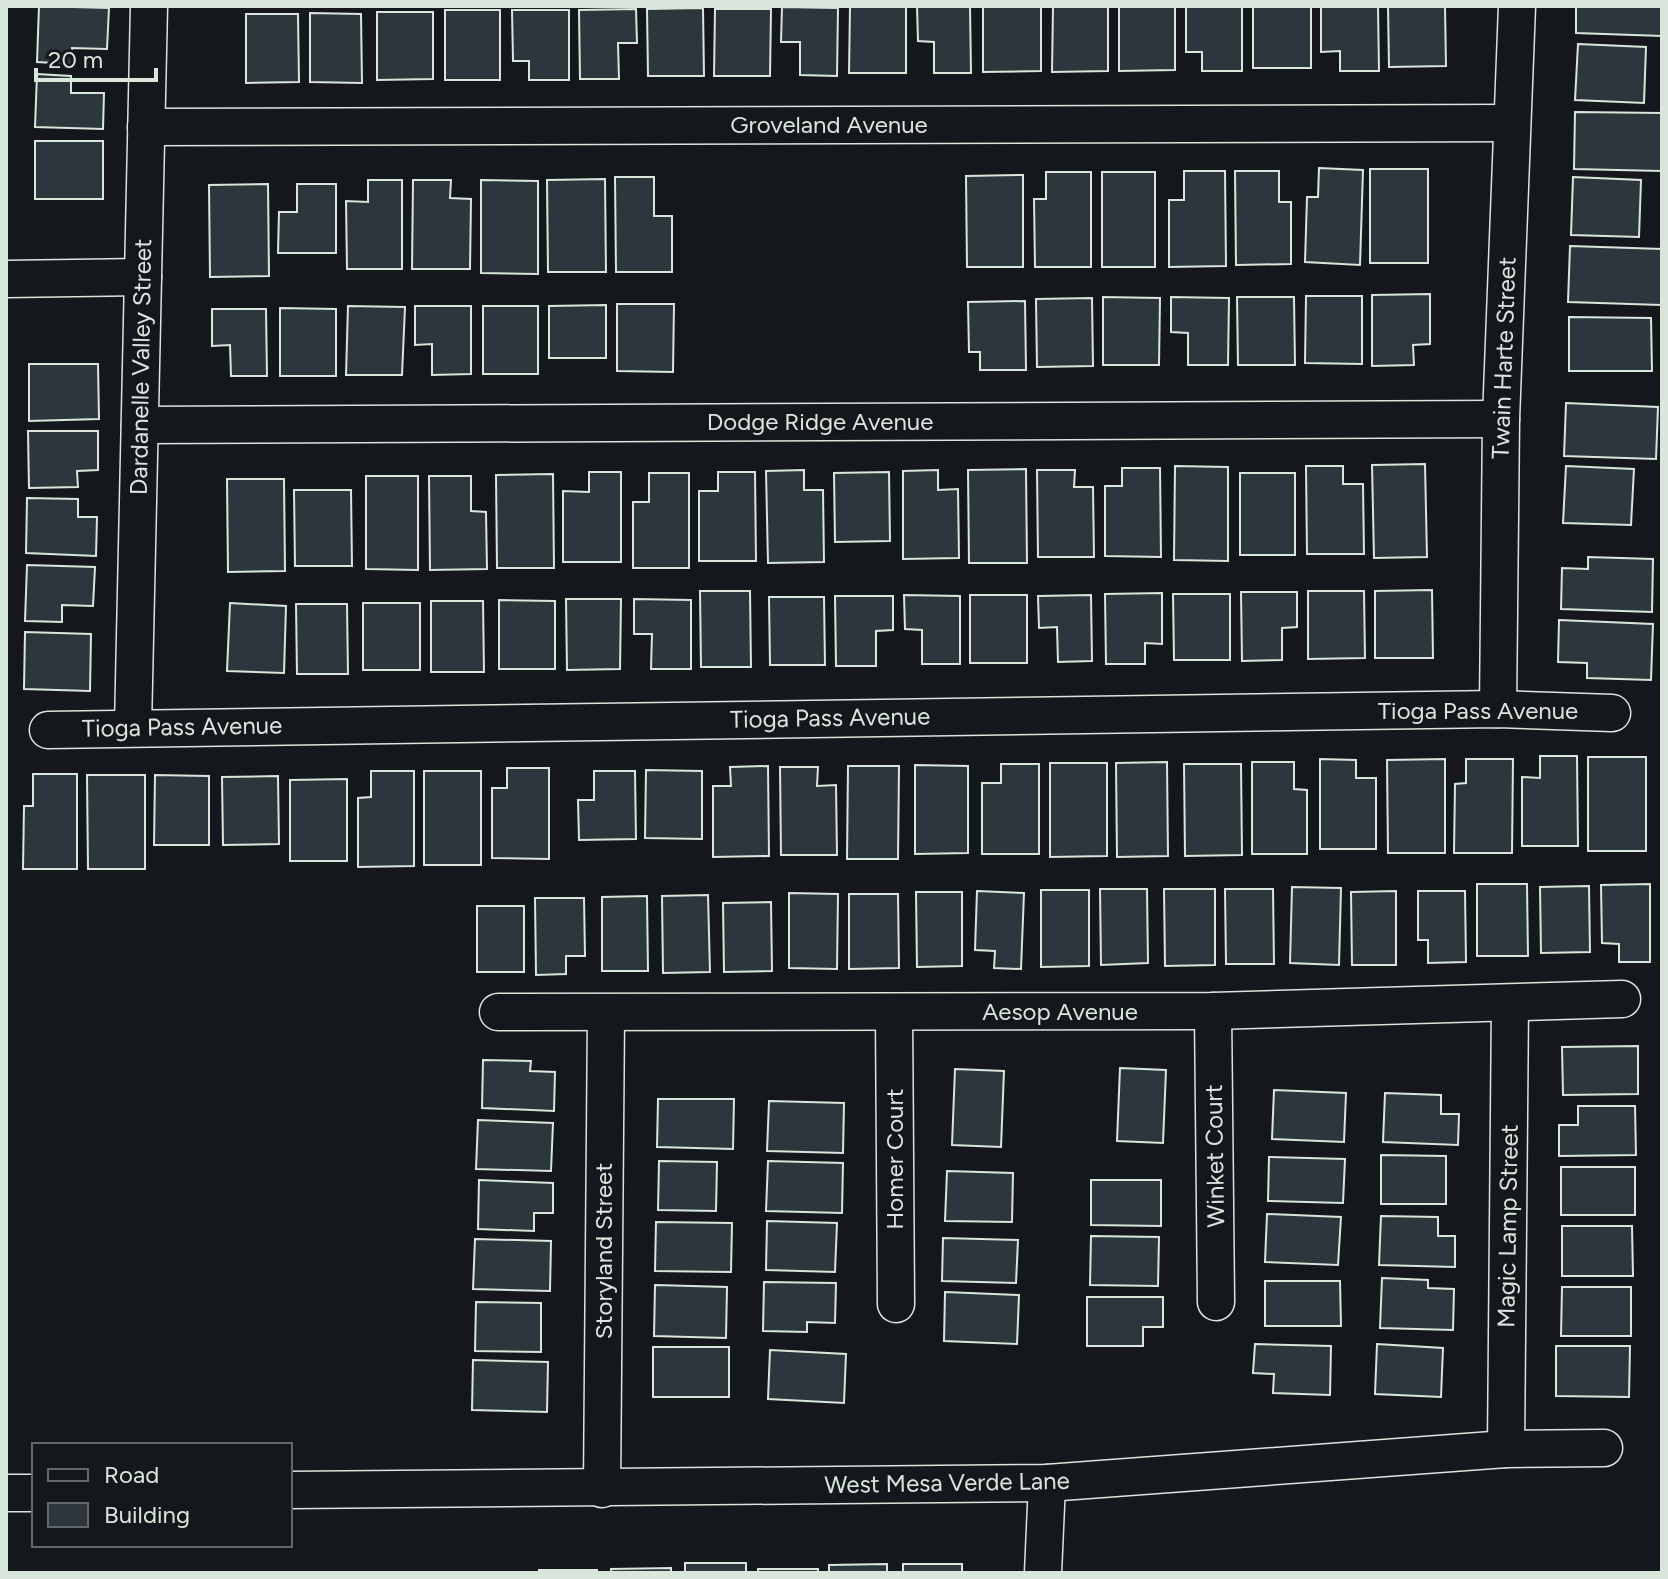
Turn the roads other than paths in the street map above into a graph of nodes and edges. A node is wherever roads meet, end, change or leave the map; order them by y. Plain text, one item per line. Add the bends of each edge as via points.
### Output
1 (149, 6) edge
2 (1517, 6) edge
3 (1512, 123) junction
4 (146, 127) junction
5 (143, 277) junction
6 (6, 279) edge
7 (1501, 419) junction
8 (140, 425) junction
9 (1498, 709) junction
10 (1612, 713) dead end
11 (133, 727) junction
12 (48, 730) dead end
13 (1622, 999) dead end
14 (1510, 1003) junction
15 (1213, 1011) junction
16 (498, 1012) dead end
17 (606, 1013) junction
18 (894, 1013) junction
19 (1216, 1302) dead end
20 (896, 1304) dead end
21 (1604, 1448) dead end
22 (1506, 1449) junction
23 (1047, 1483) junction
24 (602, 1489) junction
25 (292, 1490) edge
26 (6, 1493) edge
27 (32, 1493) edge
28 (1043, 1573) edge

1 - 4 street, Dardanelle Valley Street
2 - 3 street, Twain Harte Street
3 - 4 street, Groveland Avenue
3 - 7 street, Twain Harte Street
4 - 5 street, Dardanelle Valley Street
5 - 6 street
5 - 8 street, Dardanelle Valley Street
7 - 8 street, Dodge Ridge Avenue
7 - 9 street, Twain Harte Street
8 - 11 street, Dardanelle Valley Street
9 - 10 street, Tioga Pass Avenue
9 - 11 street, Tioga Pass Avenue
11 - 12 street, Tioga Pass Avenue
13 - 14 street, Aesop Avenue
14 - 15 street, Aesop Avenue
14 - 22 street, Magic Lamp Street
15 - 18 street, Aesop Avenue
15 - 19 street, Winket Court
16 - 17 street, Aesop Avenue
17 - 18 street, Aesop Avenue
17 - 24 street, Storyland Street
18 - 20 street, Homer Court
21 - 22 street, West Mesa Verde Lane
22 - 23 street, West Mesa Verde Lane
23 - 24 street, West Mesa Verde Lane
23 - 28 street
24 - 25 street, West Mesa Verde Lane
26 - 27 street

